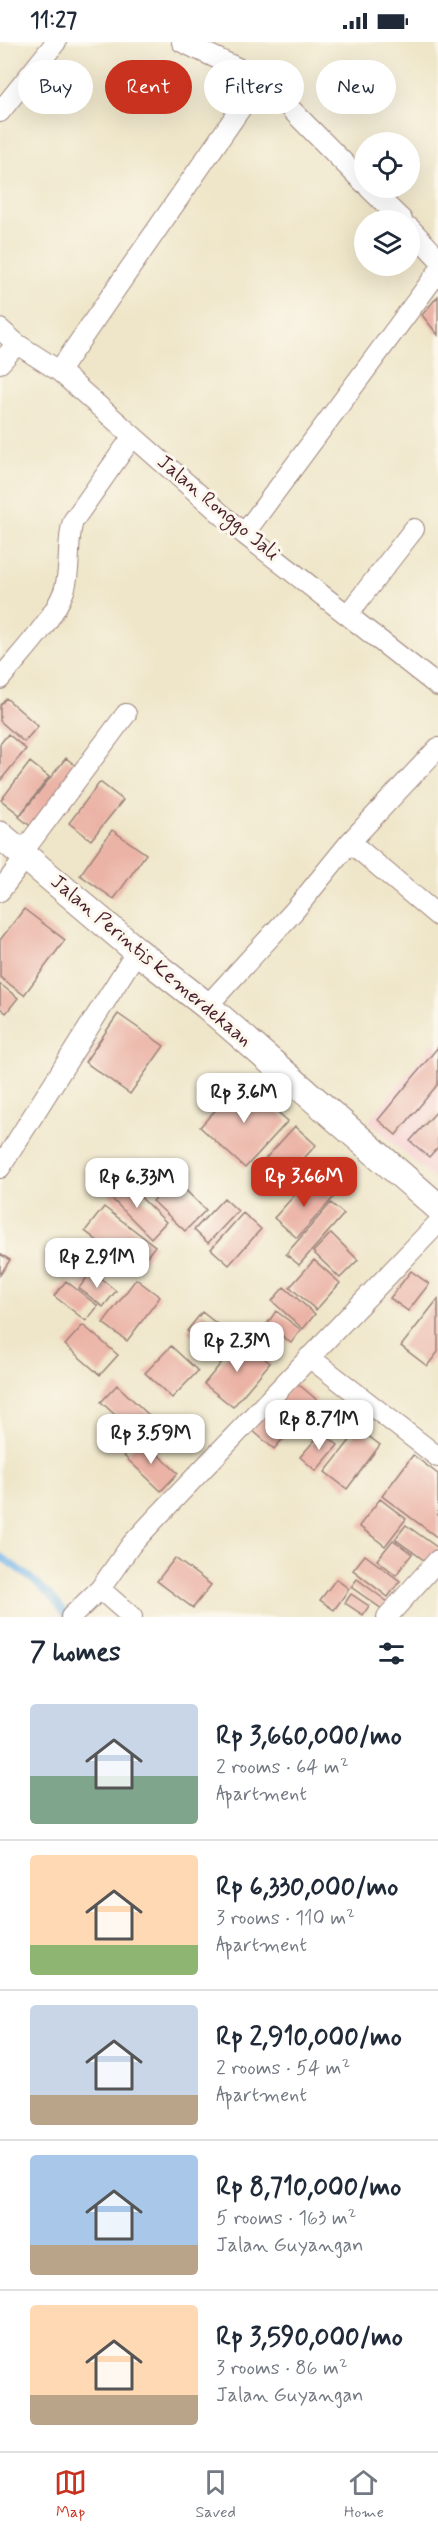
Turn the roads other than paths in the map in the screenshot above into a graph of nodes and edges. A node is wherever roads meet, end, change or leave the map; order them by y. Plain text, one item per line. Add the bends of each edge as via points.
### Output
1 (56, 42) edge
2 (182, 42) edge
3 (220, 60) edge
4 (0, 112) edge
5 (237, 114) edge
6 (296, 114) edge
7 (354, 173) edge
8 (379, 198) edge
9 (392, 210) edge
10 (420, 239) edge
11 (438, 258) edge
12 (438, 272) edge
13 (0, 329) edge
14 (17, 344) junction
15 (0, 363) edge
16 (59, 371) junction
17 (134, 436) junction
18 (414, 529) dead end
19 (244, 534) junction
20 (348, 614) junction
21 (0, 679) edge
22 (438, 686) edge
23 (126, 714) dead end
24 (438, 748) edge
25 (0, 835) edge
26 (350, 842) junction
27 (24, 855) junction
28 (0, 891) edge
29 (438, 916) edge
30 (137, 951) junction
31 (207, 1006) junction
32 (0, 1168) edge
33 (438, 1207) edge
34 (438, 1223) edge
35 (309, 1357) junction
36 (438, 1456) edge
37 (438, 1560) edge
38 (100, 1589) junction
39 (73, 1615) edge
40 (132, 1617) edge
41 (387, 1617) edge

1 - 4 street
2 - 3 street
5 - 16 street
6 - 7 street
8 - 9 street
10 - 11 street
12 - 19 street
13 - 14 street, Jalan Ronggo Jali
14 - 15 street
14 - 16 street, Jalan Ronggo Jali
16 - 17 street, Jalan Ronggo Jali
17 - 19 street, Jalan Ronggo Jali
17 - 21 street via 73,521 64,591 44,624
18 - 20 street
19 - 20 street, Jalan Ronggo Jali
20 - 22 street, Jalan Ronggo Jali
23 - 27 street
24 - 26 street
25 - 27 main road, Jalan Perintis Kemerdekaan
26 - 29 street
26 - 31 street via 294,911
27 - 28 street
27 - 30 main road, Jalan Perintis Kemerdekaan
30 - 31 main road, Jalan Perintis Kemerdekaan
30 - 32 street
31 - 33 main road, Jalan Perintis Kemerdekaan
34 - 35 street
35 - 36 street
35 - 38 street via 131,1545
37 - 41 street
38 - 39 street
38 - 40 street

